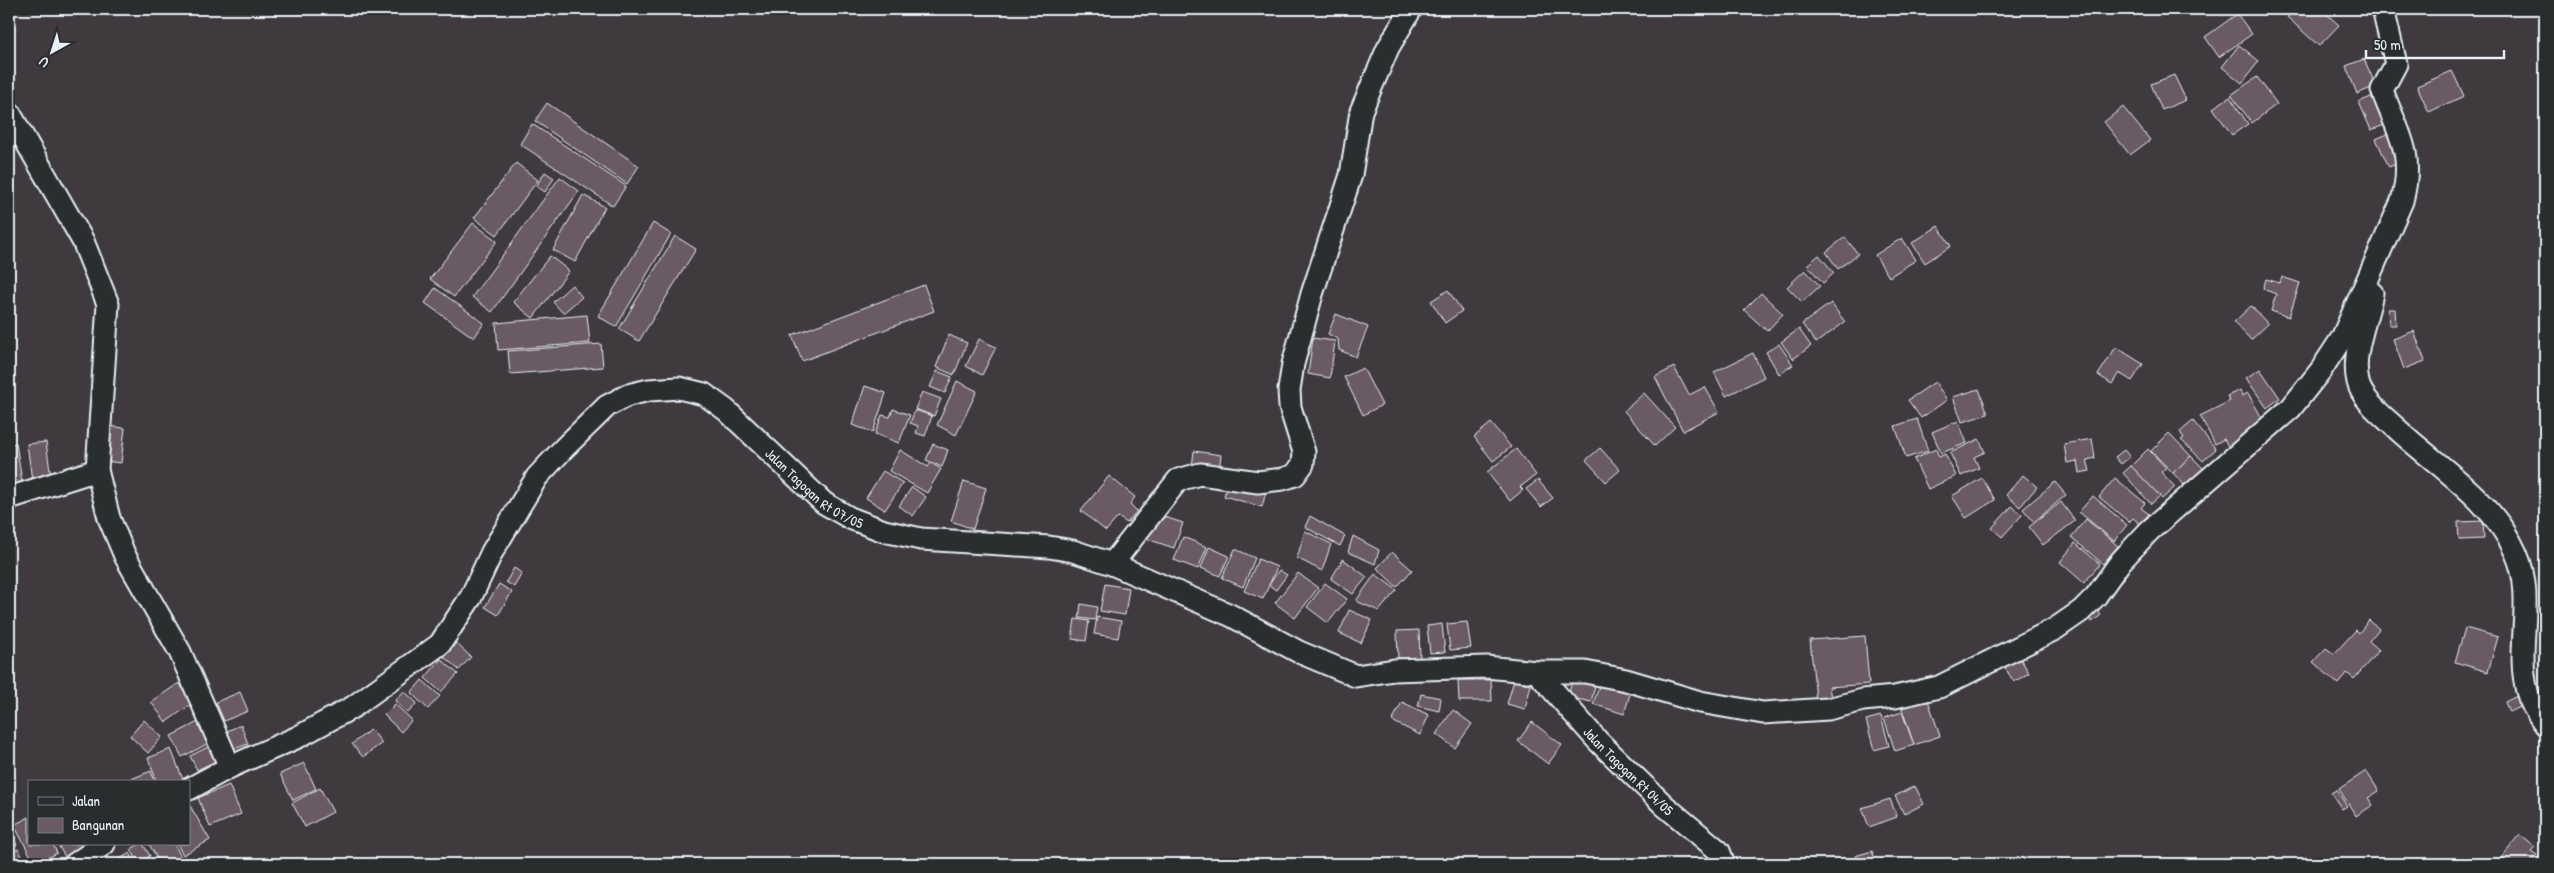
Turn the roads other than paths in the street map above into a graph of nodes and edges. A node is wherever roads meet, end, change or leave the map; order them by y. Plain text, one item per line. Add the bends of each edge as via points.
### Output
1 (1411, 9) edge
2 (2384, 9) edge
3 (9, 112) edge
4 (2380, 251) junction
5 (97, 470) junction
6 (9, 498) edge
7 (1112, 564) junction
8 (1537, 672) junction
9 (2545, 724) edge
10 (230, 767) junction
11 (190, 788) edge
12 (101, 846) edge
13 (75, 864) edge
14 (1724, 864) edge

1 - 7 street via 1388,48 1361,111 1351,175 1293,364 1290,407 1304,452 1303,464 1295,474 1284,479 1258,482 1200,474 1178,480
2 - 4 street via 2396,64 2382,90 2405,146 2408,164 2402,201
3 - 5 street via 83,241 108,304
4 - 8 street, Jalan Tagogan Rt 07/05 via 2342,338 2291,408 2149,531 2081,611 2055,629 1980,667 1939,687 1895,697 1863,700 1828,709 1763,713 1700,702 1626,680 1585,672
4 - 9 street via 2359,350 2358,384 2387,421 2467,490 2505,532 2517,554 2524,582 2526,691
5 - 6 street
5 - 10 street via 109,518 125,556 180,652
7 - 8 street, Jalan Tagogan Rt 07/05 via 1230,615 1299,652 1356,676 1394,670 1486,667
7 - 10 street, Jalan Tagogan Rt 07/05 via 1049,547 921,539 884,531 824,504 726,410 704,394 680,388 649,390 628,395 607,406 537,477 492,552 467,604 440,644 353,707 298,737
8 - 14 street, Jalan Tagogan Rt 04/05 via 1598,742 1665,806 1719,851
10 - 11 street, Jalan Tagogan Rt 07/05
12 - 13 street

